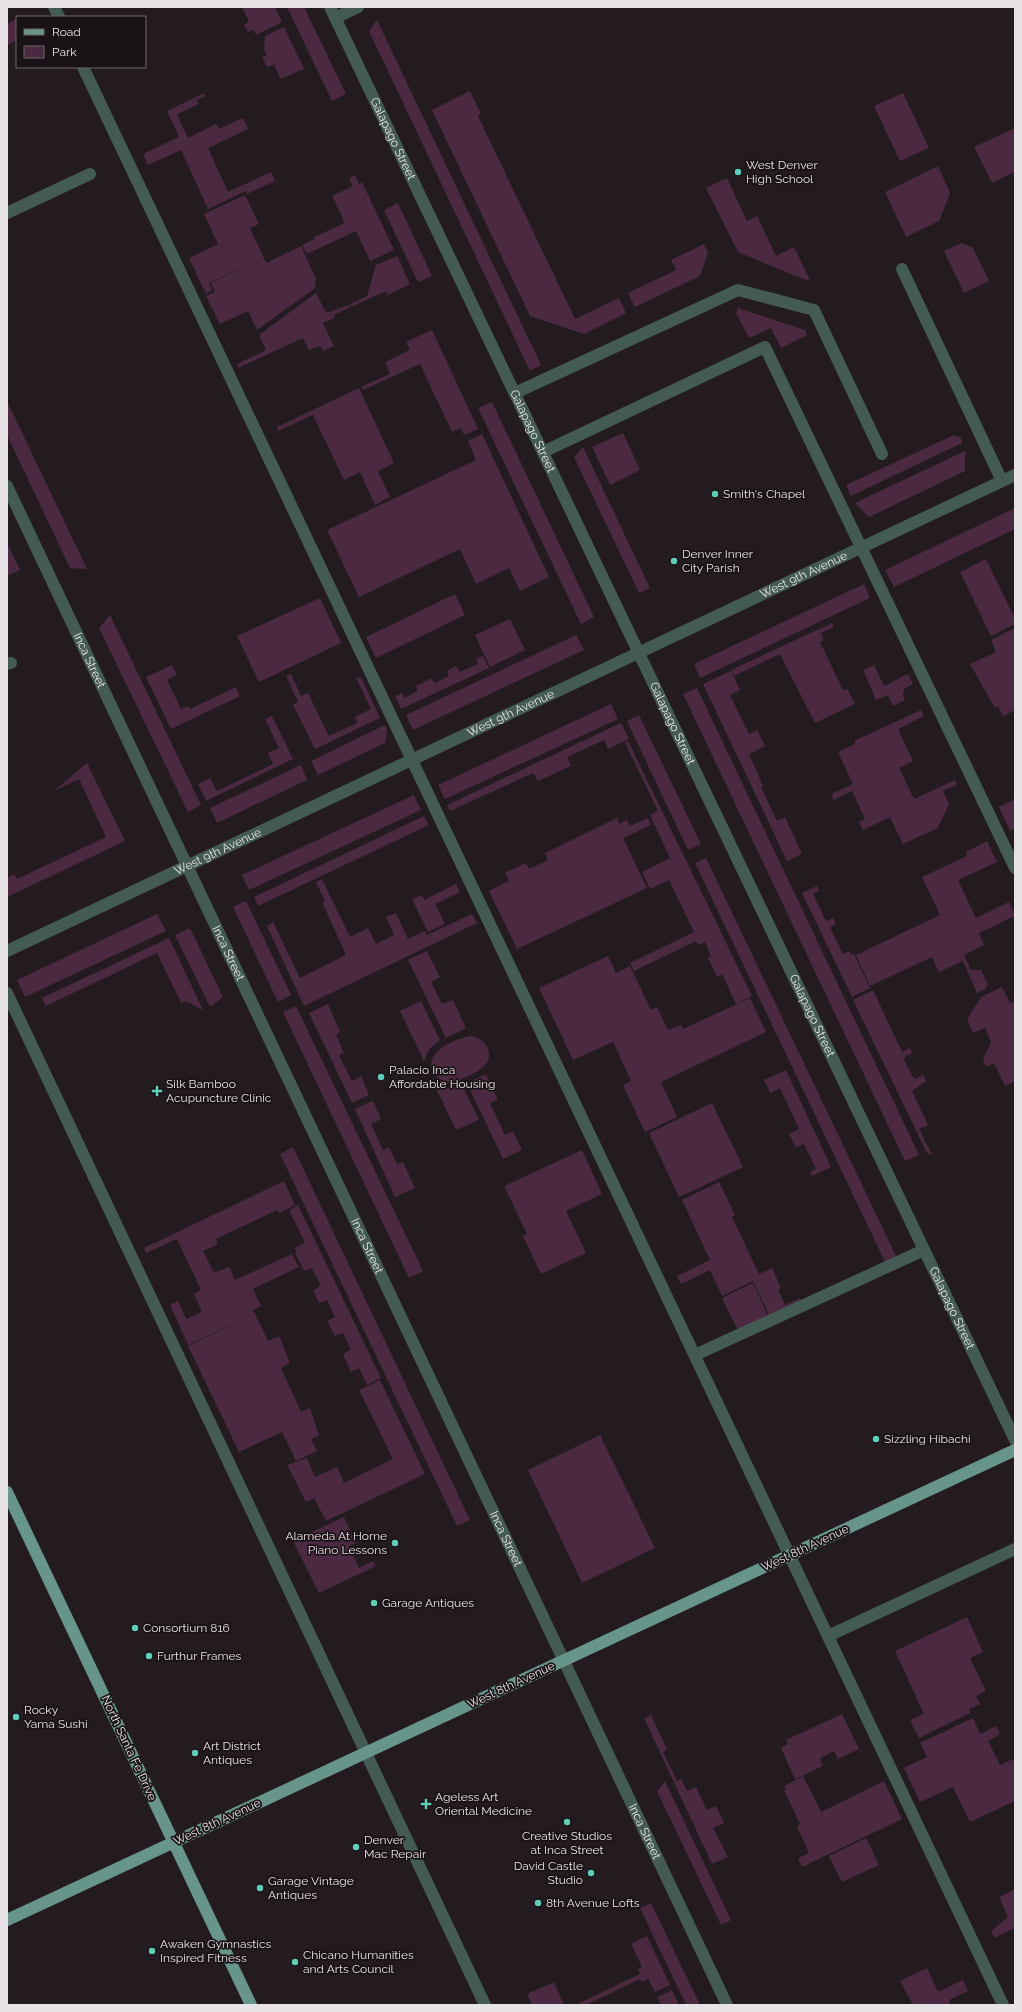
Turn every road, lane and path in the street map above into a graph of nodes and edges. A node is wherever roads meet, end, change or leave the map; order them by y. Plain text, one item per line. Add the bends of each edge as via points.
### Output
1 (54, 7) edge
2 (330, 7) edge
3 (358, 7) edge
4 (58, 16) edge
5 (335, 18) junction
6 (83, 68) edge
7 (90, 174) dead end
8 (7, 213) edge
9 (902, 269) dead end
10 (515, 393) junction
11 (543, 452) junction
12 (882, 454) dead end
13 (1015, 475) edge
14 (1002, 481) junction
15 (7, 486) edge
16 (861, 548) junction
17 (639, 653) junction
18 (412, 760) junction
19 (187, 866) junction
20 (1015, 868) edge
21 (7, 951) edge
22 (7, 993) edge
23 (924, 1250) junction
24 (694, 1355) junction
25 (1015, 1440) edge
26 (1015, 1450) edge
27 (7, 1492) edge
28 (1015, 1549) edge
29 (789, 1555) junction
30 (828, 1636) junction
31 (564, 1660) junction
32 (366, 1752) junction
33 (174, 1843) junction
34 (7, 1920) edge
35 (251, 2005) edge
36 (485, 2005) edge
37 (727, 2005) edge
38 (1003, 2005) edge

1 - 4 street
2 - 5 street, Galapago Street
3 - 5 street
5 - 10 street, Galapago Street
6 - 18 street
7 - 8 street
9 - 14 street
10 - 11 street, Galapago Street
10 - 12 street via 738,290 814,310
11 - 16 street via 765,347
11 - 17 street, Galapago Street
13 - 14 street, West 9th Avenue
14 - 16 street, West 9th Avenue
15 - 19 street, Inca Street
16 - 17 street, West 9th Avenue
16 - 20 street
17 - 18 street, West 9th Avenue
17 - 23 street, Galapago Street
18 - 19 street, West 9th Avenue
18 - 24 street
19 - 21 street, West 9th Avenue
19 - 31 street, Inca Street
22 - 32 street
23 - 24 street
23 - 25 street, Galapago Street
24 - 29 street
26 - 29 main road, West 8th Avenue
27 - 33 main road, North Santa Fe Drive
28 - 30 street
29 - 30 street
29 - 31 main road, West 8th Avenue
30 - 38 street
31 - 32 main road, West 8th Avenue
31 - 37 street, Inca Street
32 - 33 main road, West 8th Avenue
32 - 36 street
33 - 34 main road, West 8th Avenue
33 - 35 main road, North Santa Fe Drive

